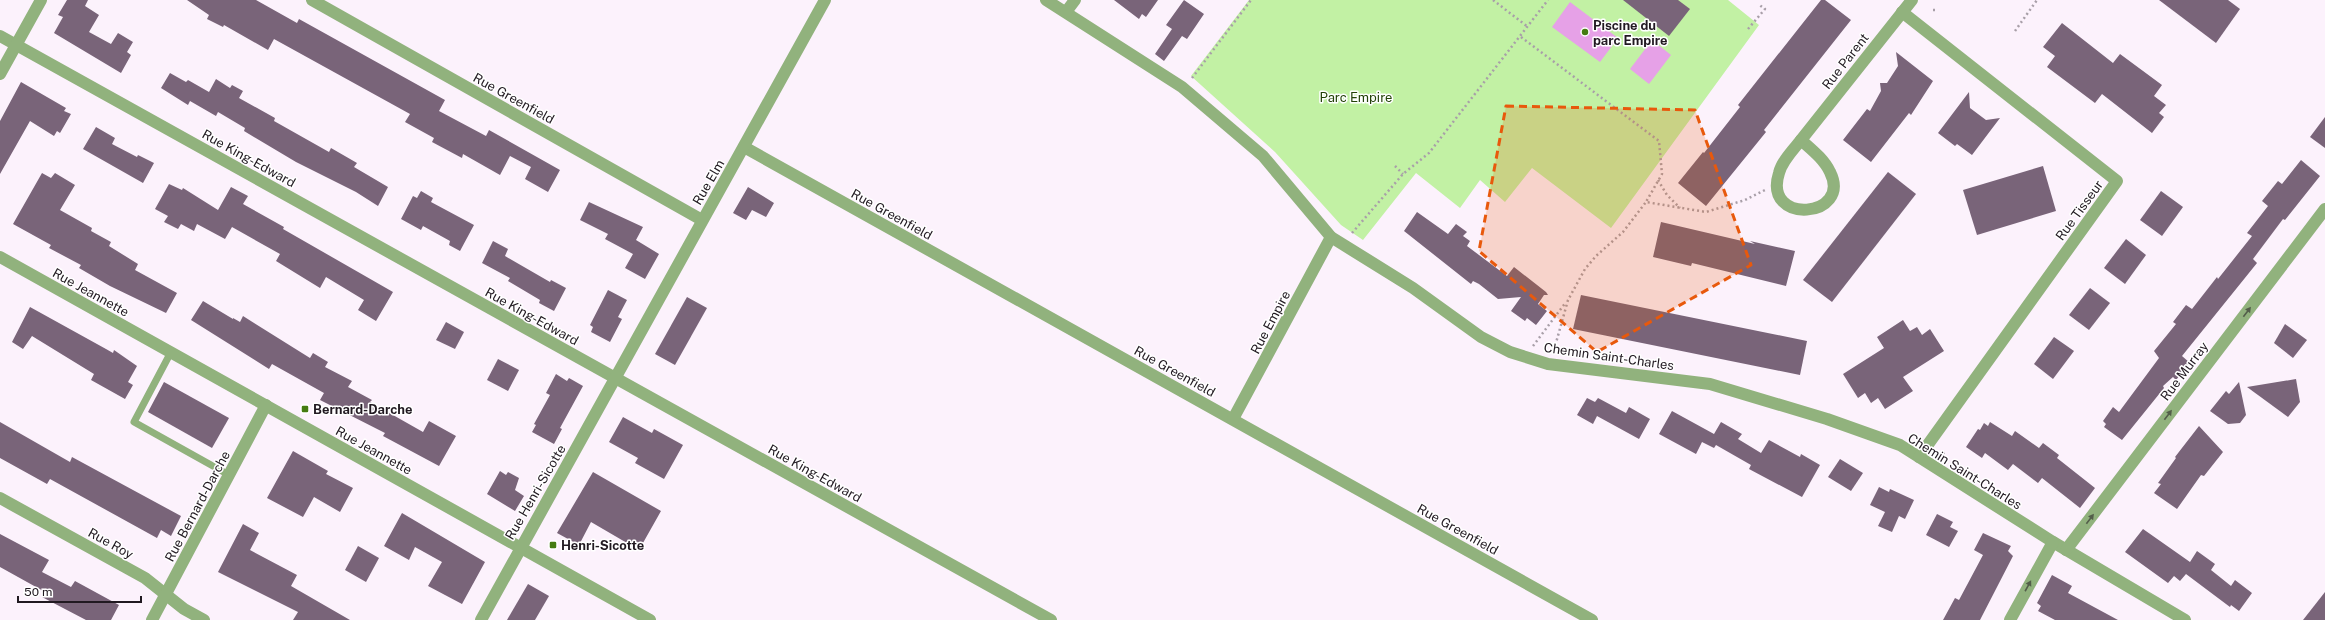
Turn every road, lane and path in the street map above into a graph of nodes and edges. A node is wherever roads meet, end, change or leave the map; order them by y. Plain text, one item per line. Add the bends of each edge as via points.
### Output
1 (41, 0) edge
2 (312, 0) edge
3 (825, 0) edge
4 (1046, 0) edge
5 (1075, 0) edge
6 (1250, 0) edge
7 (1493, 0) edge
8 (1548, 0) edge
9 (1912, 0) edge
10 (2036, 0) edge
11 (1758, 4) dead end
12 (1066, 12) junction
13 (1902, 12) junction
14 (1528, 27) junction
15 (1748, 29) dead end
16 (2015, 31) dead end
17 (0, 36) edge
18 (1521, 37) junction
19 (17, 45) junction
20 (0, 74) edge
21 (1190, 80) dead end
22 (1801, 140) junction
23 (744, 147) junction
24 (1395, 166) dead end
25 (1403, 174) junction
26 (1658, 180) junction
27 (1778, 183) junction
28 (1646, 202) junction
29 (1681, 208) junction
30 (2323, 216) edge
31 (702, 220) junction
32 (1351, 234) dead end
33 (1331, 237) junction
34 (0, 257) edge
35 (1568, 300) junction
36 (1532, 347) dead end
37 (171, 352) junction
38 (1554, 353) dead end
39 (616, 378) junction
40 (266, 405) junction
41 (1233, 419) junction
42 (1919, 457) junction
43 (229, 475) junction
44 (0, 498) edge
45 (2053, 542) junction
46 (520, 547) junction
47 (2066, 550) junction
48 (167, 594) junction
49 (152, 620) edge
50 (204, 620) edge
51 (481, 620) edge
52 (650, 620) edge
53 (1051, 620) edge
54 (1592, 620) edge
55 (2010, 620) edge
56 (2185, 620) edge

1 - 19 street
2 - 31 street, Rue Greenfield
3 - 23 street, Rue Elm
4 - 12 street, Chemin Saint-Charles
5 - 12 street
6 - 21 path
7 - 14 path
8 - 14 path
9 - 13 street, Rue Parent
10 - 16 path
11 - 15 path via 1765,9
12 - 33 street, Chemin Saint-Charles via 1188,92 1263,156
13 - 22 street, Rue Parent
13 - 42 street, Rue Tisseur via 2117,181
14 - 18 path
17 - 19 street, Rue King-Edward
18 - 25 path via 1429,153
18 - 26 path via 1659,141 1662,174
19 - 20 street
19 - 39 street, Rue King-Edward
22 - 27 street, Rue Parent via 1779,173
22 - 27 street via 1830,171 1833,183 1831,195 1825,204 1805,211 1783,202 1777,188
23 - 31 street, Rue Elm
23 - 41 street, Rue Greenfield
24 - 25 path
25 - 32 path
26 - 28 path
26 - 29 path via 1667,195
27 - 29 path via 1745,200 1722,208 1706,212
28 - 29 path
28 - 35 path via 1623,232 1585,269
47 -> 30 street, Rue Murray
31 - 39 street, Rue Elm
33 - 41 street, Rue Empire
33 - 42 street, Chemin Saint-Charles via 1413,288 1481,337 1510,352 1548,364 1710,384 1827,419 1900,445
34 - 37 street, Rue Jeannette
35 - 36 path
35 - 38 path
37 - 40 street, Rue Jeannette
37 - 43 lane via 134,422
39 - 46 street, Rue Henri-Sicotte
39 - 53 street, Rue King-Edward
40 - 43 street, Rue Bernard-Darche
40 - 46 street, Rue Jeannette
41 - 54 street, Rue Greenfield
42 - 45 street, Chemin Saint-Charles
43 - 48 street, Rue Bernard-Darche
44 - 48 street, Rue Roy via 145,578
45 - 47 street, Chemin Saint-Charles
55 -> 45 street
46 - 51 street, Rue Henri-Sicotte
46 - 52 street, Rue Jeannette
47 - 56 street, Chemin Saint-Charles
48 - 49 street, Rue Bernard-Darche
48 - 50 street, Rue Roy via 184,609

